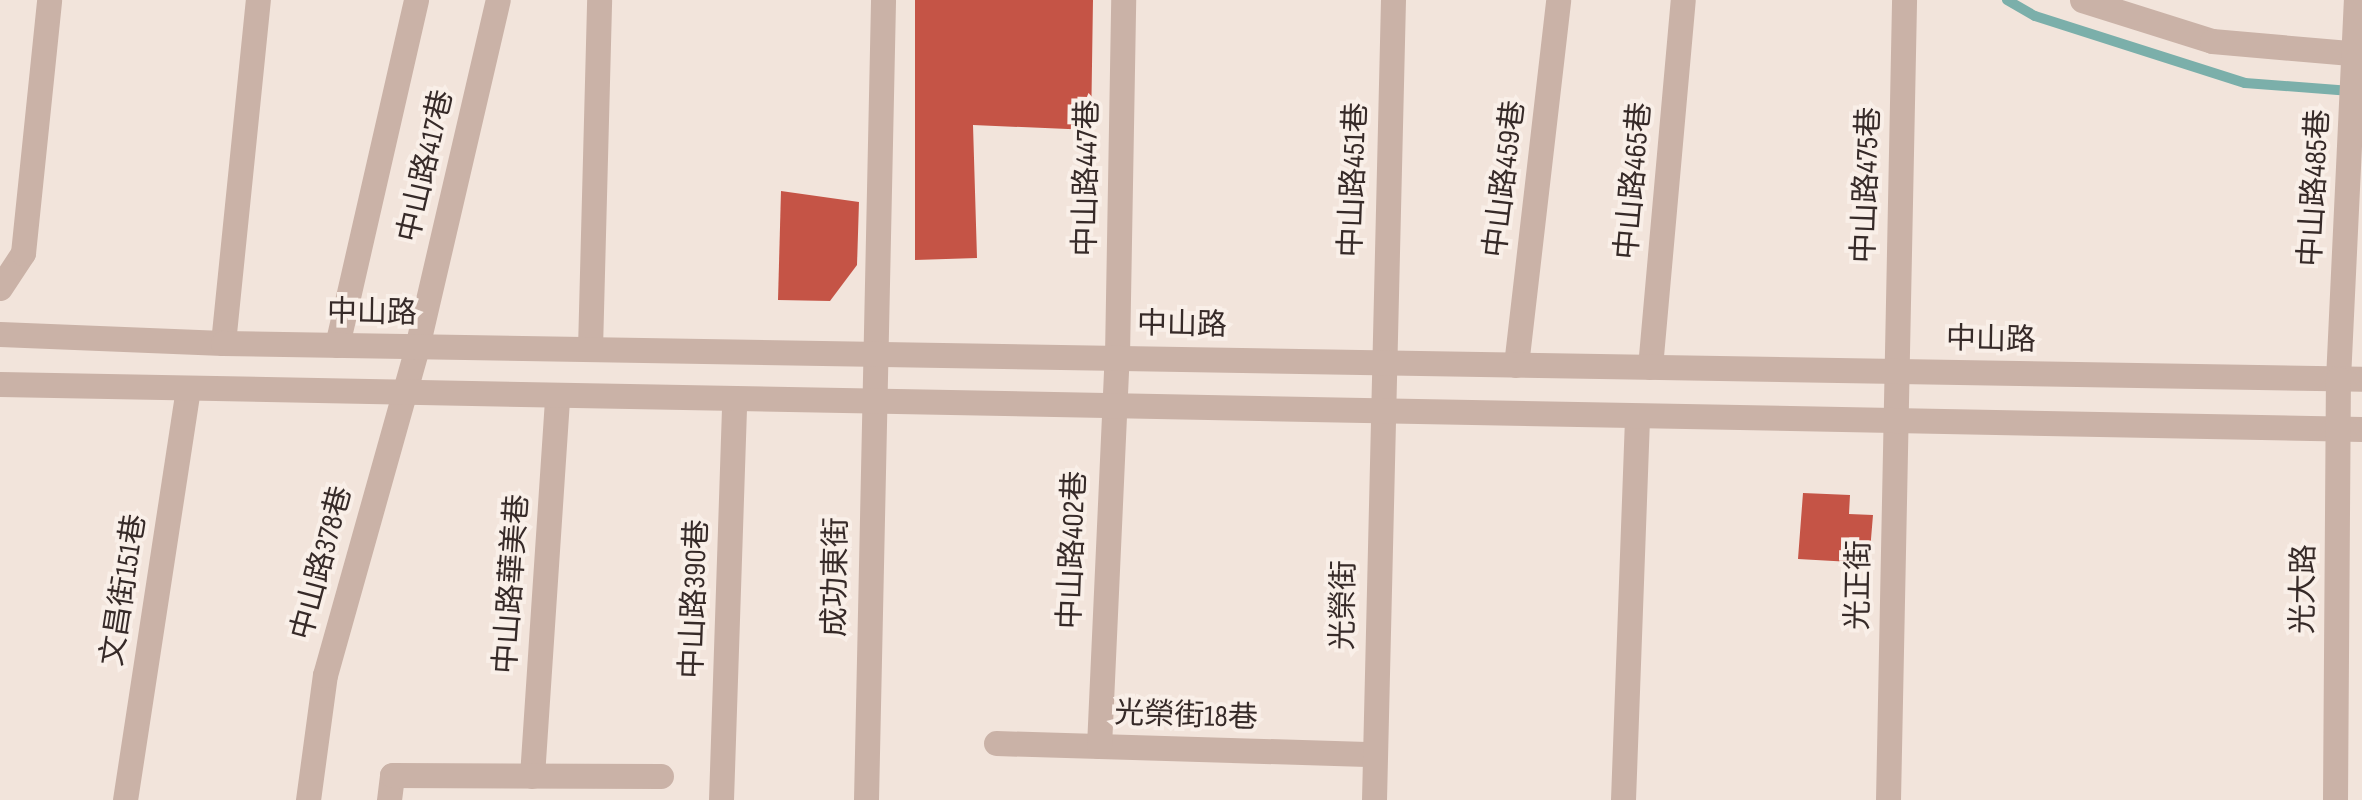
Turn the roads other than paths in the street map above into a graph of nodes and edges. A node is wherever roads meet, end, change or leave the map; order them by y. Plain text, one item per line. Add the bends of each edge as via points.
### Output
1 (50, 0) edge
2 (258, 0) edge
3 (416, 0) edge
4 (498, 0) edge
5 (599, 0) edge
6 (883, 0) edge
7 (1123, 0) edge
8 (1393, 0) edge
9 (1558, 0) edge
10 (1683, 0) edge
11 (1904, 0) edge
12 (2082, 0) edge
13 (2356, 0) edge
14 (2358, 53) edge
15 (0, 288) edge
16 (0, 334) edge
17 (223, 343) junction
18 (337, 345) junction
19 (417, 347) junction
20 (590, 349) junction
21 (871, 354) junction
22 (1117, 356) junction
23 (1381, 363) junction
24 (1516, 365) junction
25 (1650, 367) junction
26 (1895, 372) junction
27 (2350, 379) edge
28 (0, 384) edge
29 (188, 390) junction
30 (400, 394) junction
31 (558, 397) junction
32 (734, 400) junction
33 (870, 402) junction
34 (1111, 410) junction
35 (1380, 412) junction
36 (1636, 416) junction
37 (1894, 421) junction
38 (2350, 428) edge
39 (996, 743) dead end
40 (1099, 746) junction
41 (1375, 754) junction
42 (532, 776) junction
43 (661, 776) dead end
44 (390, 788) edge
45 (124, 800) edge
46 (308, 800) edge
47 (721, 800) edge
48 (866, 800) edge
49 (1374, 800) edge
50 (1623, 800) edge
51 (1888, 800) edge
52 (2335, 800) edge

1 - 15 street via 24,252
2 - 17 street
3 - 18 street
4 - 19 street, 中山路417巷
5 - 20 street
6 - 21 street, 成功東街
7 - 22 street, 中山路447巷
8 - 23 street, 中山路451巷
9 - 24 street, 中山路459巷
10 - 25 street, 中山路465巷
11 - 26 street, 中山路475巷
12 - 14 street via 2212,41
13 - 14 street, 中山路485巷
14 - 27 street, 中山路485巷
16 - 17 street, 中山路
17 - 18 street, 中山路
18 - 19 street, 中山路
19 - 20 street, 中山路
19 - 30 street, 中山路378巷
20 - 21 street, 中山路
21 - 22 street, 中山路
21 - 33 street, 成功東街
22 - 23 street, 中山路
22 - 34 street, 中山路402巷
23 - 24 street, 中山路
23 - 35 street, 中山路451巷
24 - 25 street, 中山路
25 - 26 street, 中山路
26 - 27 street, 中山路
26 - 37 street, 光正街
27 - 38 street, 光大路
28 - 29 street
29 - 30 street
29 - 45 street, 文昌街151巷
30 - 31 street
30 - 46 street, 中山路378巷 via 325,675
31 - 32 street
31 - 42 street, 中山路華美巷
32 - 33 street
32 - 47 street, 中山路390巷
33 - 34 street
33 - 48 street, 成功東街
34 - 35 street
34 - 40 street, 中山路402巷
35 - 36 street
35 - 41 street, 光榮街
36 - 37 street
36 - 50 street
37 - 38 street
37 - 51 street, 光正街
38 - 52 street, 光大路
39 - 40 street, 光榮街18巷
40 - 41 street, 光榮街18巷
41 - 49 street, 光榮街
42 - 43 street
42 - 44 street

